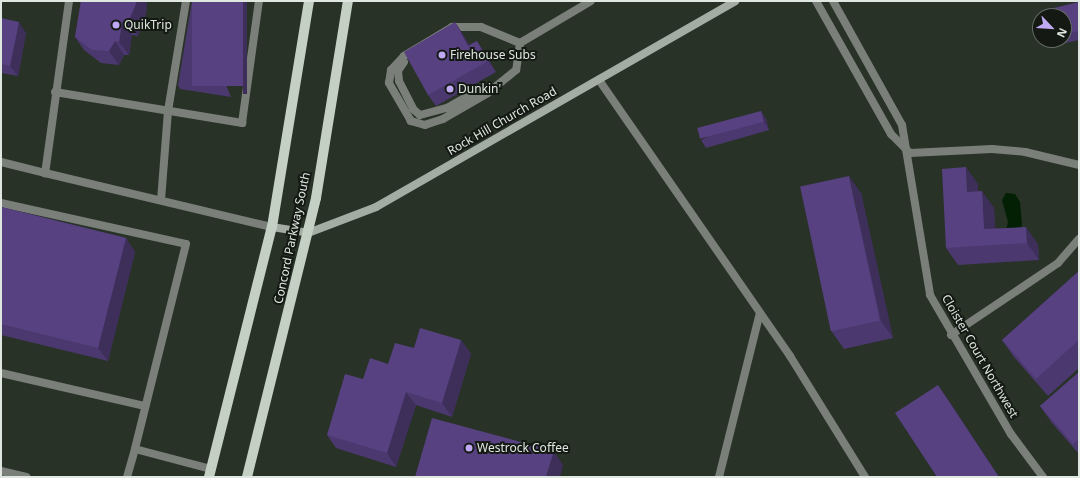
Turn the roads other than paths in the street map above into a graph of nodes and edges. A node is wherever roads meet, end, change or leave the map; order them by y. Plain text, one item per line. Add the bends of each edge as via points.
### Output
1 (69, 1) edge
2 (186, 1) edge
3 (259, 1) edge
4 (309, 1) edge
5 (348, 1) edge
6 (591, 1) edge
7 (735, 1) edge
8 (816, 1) edge
9 (833, 1) edge
10 (520, 43) junction
11 (599, 80) junction
12 (55, 92) junction
13 (168, 111) junction
14 (910, 153) junction
15 (1, 162) edge
16 (1079, 165) edge
17 (45, 173) junction
18 (161, 200) junction
19 (1, 203) edge
20 (272, 227) junction
21 (308, 233) junction
22 (1079, 239) edge
23 (760, 313) junction
24 (951, 335) junction
25 (1, 374) edge
26 (145, 406) junction
27 (135, 449) junction
28 (1, 471) edge
29 (210, 473) edge
30 (26, 477) edge
31 (127, 477) edge
32 (247, 477) edge
33 (719, 477) edge
34 (865, 477) edge
35 (1043, 477) edge

1 - 12 street
2 - 13 street
3 - 13 street via 242,123
4 - 20 main road, Concord Parkway South
5 - 21 main road, Concord Parkway South
6 - 10 street
7 - 11 main road, Rock Hill Church Road
8 - 14 street via 890,134
9 - 14 street, Cloister Court Northwest via 902,125
10 - 10 street via 516,70 492,90 443,119 425,125 411,121 389,83 391,70 452,27 474,27 505,34
11 - 21 main road, Rock Hill Church Road via 376,207
11 - 23 street
12 - 13 street
12 - 17 street
13 - 18 street
14 - 16 street via 992,149 1025,152
14 - 24 street, Cloister Court Northwest via 930,295
15 - 17 street
17 - 18 street
18 - 20 street
19 - 26 street via 186,244
20 - 21 main road
20 - 29 main road, Concord Parkway South
21 - 32 main road, Concord Parkway South
22 - 24 street via 1058,263
23 - 33 street
23 - 34 street
24 - 35 street, Cloister Court Northwest via 1012,434
25 - 26 street
26 - 27 street
27 - 29 street
27 - 31 street
28 - 30 street

